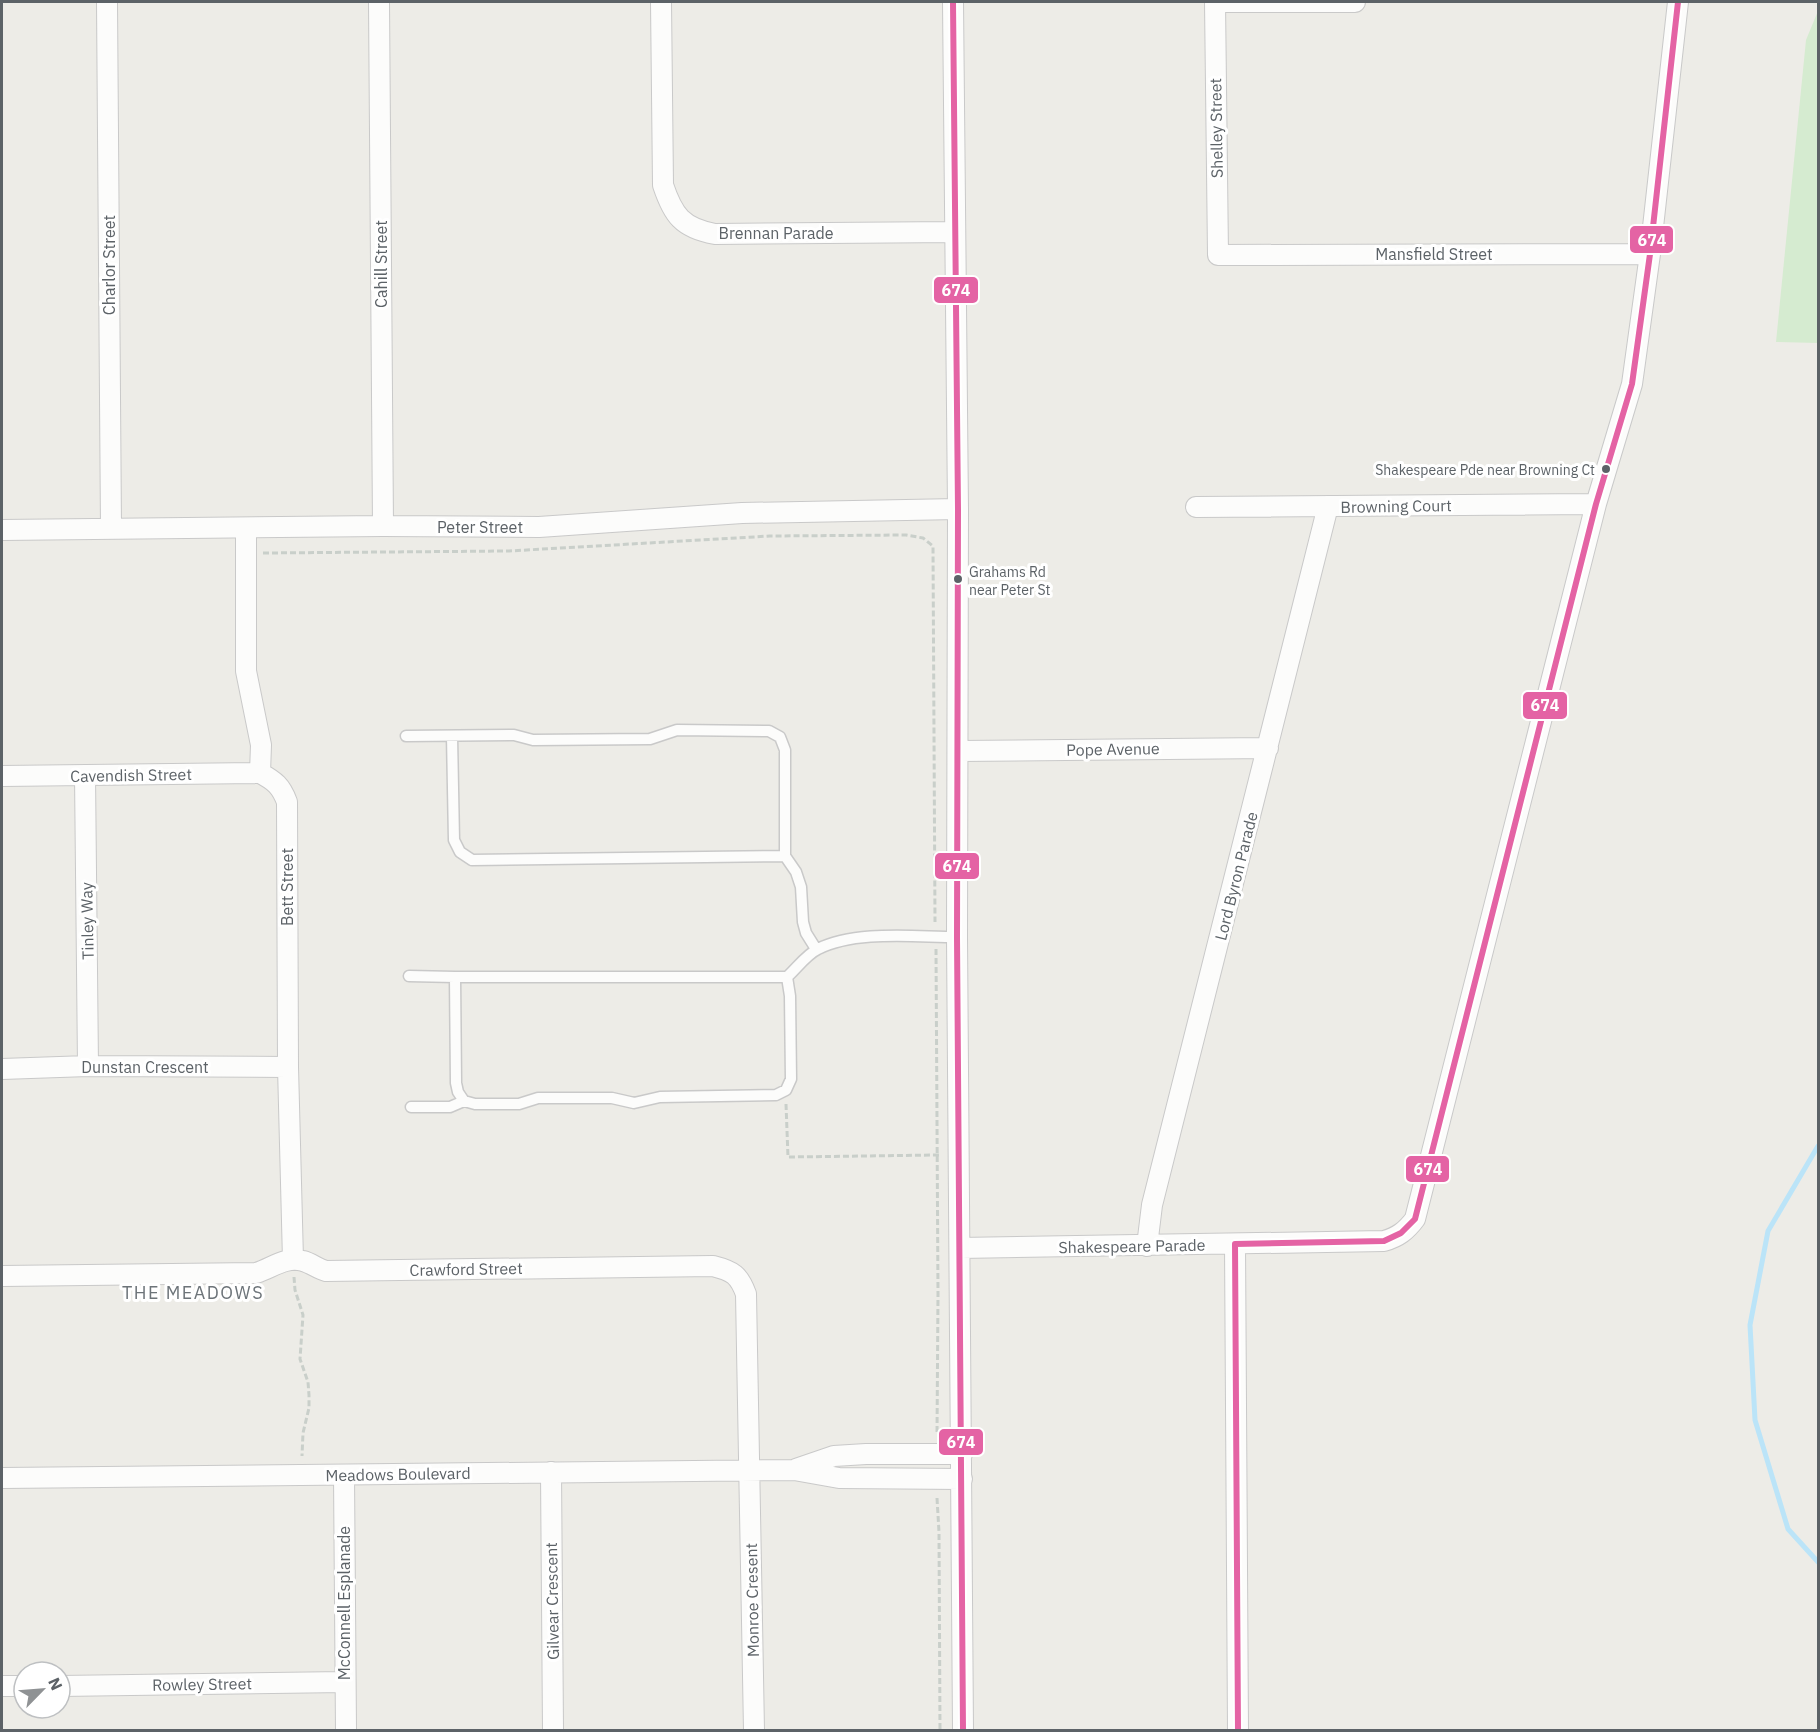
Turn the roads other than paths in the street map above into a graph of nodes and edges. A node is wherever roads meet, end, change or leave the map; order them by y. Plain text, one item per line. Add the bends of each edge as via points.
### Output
1 (107, 2) edge
2 (379, 2) edge
3 (661, 2) edge
4 (952, 2) edge
5 (1215, 2) edge
6 (1355, 2) edge
7 (1678, 2) edge
8 (955, 232) junction
9 (1650, 254) junction
10 (1218, 255) joint
11 (1596, 504) junction
12 (1328, 506) junction
13 (1196, 507) dead end
14 (958, 509) junction
15 (383, 526) junction
16 (111, 528) junction
17 (246, 529) junction
18 (2, 530) edge
19 (406, 736) dead end
20 (452, 736) junction
21 (1268, 748) junction
22 (959, 751) junction
23 (260, 773) junction
24 (85, 775) junction
25 (2, 776) edge
26 (785, 856) junction
27 (957, 937) junction
28 (816, 949) junction
29 (409, 976) dead end
30 (455, 977) junction
31 (787, 977) junction
32 (88, 1066) junction
33 (288, 1067) junction
34 (2, 1069) edge
35 (464, 1101) junction
36 (411, 1107) dead end
37 (1235, 1244) junction
38 (1147, 1246) junction
39 (960, 1248) junction
40 (293, 1260) junction
41 (2, 1276) edge
42 (962, 1454) junction
43 (750, 1470) junction
44 (794, 1470) junction
45 (551, 1472) junction
46 (344, 1475) junction
47 (2, 1478) edge
48 (962, 1479) junction
49 (344, 1682) junction
50 (72, 1686) edge
51 (346, 1731) edge
52 (553, 1731) edge
53 (754, 1731) edge
54 (963, 1731) edge
55 (1238, 1731) edge

1 - 16 street, Charlor Street
2 - 15 street, Cahill Street
3 - 8 street, Brennan Parade via 663,185 669,203 681,219 696,230 715,234
4 - 8 street
5 - 6 street
5 - 10 street, Shelley Street
7 - 9 street, Shakespeare Parade
8 - 14 street
9 - 10 street, Mansfield Street
9 - 11 street, Shakespeare Parade via 1632,384
11 - 12 street, Browning Court
11 - 37 street, Shakespeare Parade via 1414,1219 1407,1230 1384,1241
12 - 13 street, Browning Court
12 - 21 street, Lord Byron Parade
14 - 15 street, Peter Street via 742,513 539,527
14 - 22 street
15 - 17 street, Peter Street
16 - 17 street, Peter Street
16 - 18 street, Peter Street
17 - 23 street via 246,671 261,745
19 - 20 lane
20 - 26 lane via 454,840 460,852 472,860
20 - 26 lane via 650,739 677,730 769,731 780,737 785,750
21 - 22 street, Pope Avenue
21 - 38 street, Lord Byron Parade via 1152,1205
22 - 27 street
23 - 24 street, Cavendish Street
23 - 33 street, Bett Street via 274,780 286,802
24 - 25 street, Cavendish Street
24 - 32 street, Tinley Way
26 - 28 lane via 801,887 803,922
27 - 28 lane via 872,937
27 - 39 street
28 - 31 lane
29 - 30 lane
30 - 31 lane
30 - 35 lane via 456,1083
31 - 35 lane via 791,1079 786,1090 776,1095 660,1097 634,1103 612,1098 538,1098 519,1104
32 - 33 street, Dunstan Crescent
32 - 34 street, Dunstan Crescent
33 - 40 street, Bett Street
35 - 36 lane via 450,1107
37 - 38 street, Shakespeare Parade
37 - 55 street
38 - 39 street, Shakespeare Parade
39 - 42 street
40 - 41 street via 256,1272
40 - 43 street, Crawford Street via 326,1271 713,1266 729,1270 741,1280 747,1294
42 - 44 street, Meadows Boulevard via 834,1456
42 - 48 street
43 - 44 street, Meadows Boulevard
43 - 45 street, Meadows Boulevard
43 - 53 street, Monroe Cresent
44 - 48 street, Meadows Boulevard via 839,1478
45 - 46 street, Meadows Boulevard
45 - 52 street, Gilvear Crescent
46 - 47 street, Meadows Boulevard
46 - 49 street, McConnell Esplanade
48 - 54 street
49 - 50 street, Rowley Street
49 - 51 street, McConnell Esplanade

